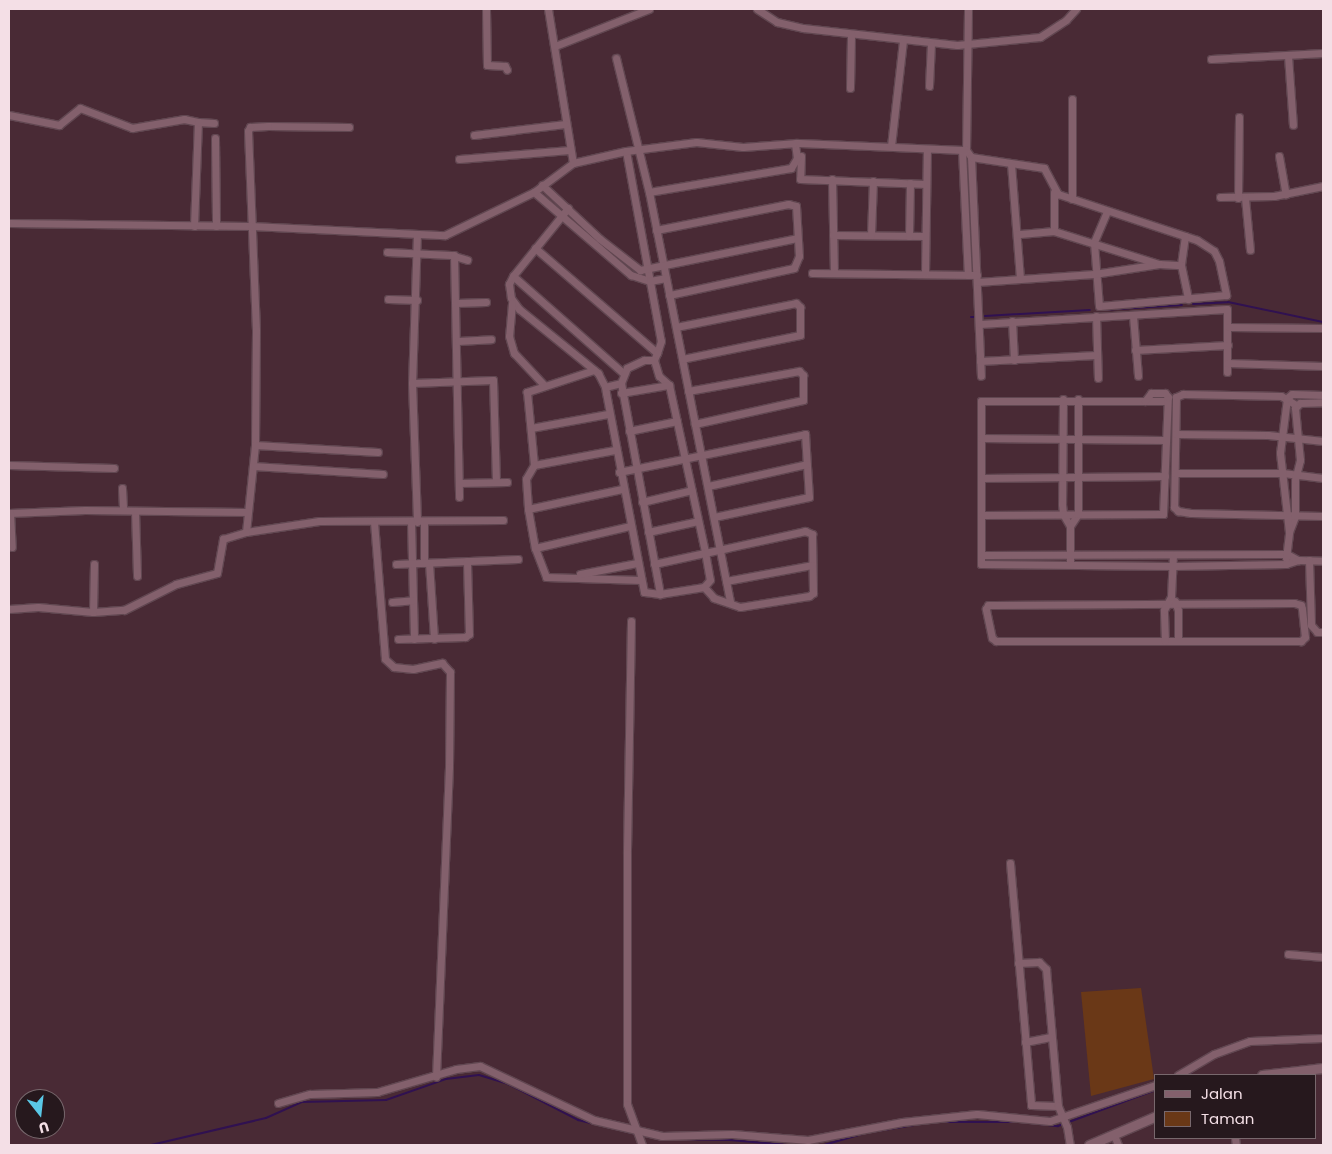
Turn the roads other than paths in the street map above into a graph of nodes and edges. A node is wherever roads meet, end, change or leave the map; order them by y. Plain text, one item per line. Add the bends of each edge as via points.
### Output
1 (486, 9) edge
2 (548, 9) edge
3 (649, 9) edge
4 (757, 9) edge
5 (968, 9) edge
6 (1076, 9) edge
7 (851, 34) junction
8 (903, 41) junction
9 (931, 44) junction
10 (968, 44) junction
11 (555, 46) junction
12 (1323, 53) edge
13 (1288, 56) junction
14 (616, 58) dead end
15 (1210, 59) dead end
16 (507, 70) dead end
17 (929, 86) dead end
18 (850, 88) dead end
19 (1072, 98) dead end
20 (9, 115) edge
21 (1239, 117) dead end
22 (198, 122) junction
23 (214, 123) dead end
24 (565, 124) junction
25 (1293, 125) dead end
26 (349, 127) dead end
27 (474, 135) dead end
28 (216, 138) dead end
29 (798, 143) junction
30 (891, 146) junction
31 (927, 148) junction
32 (638, 149) junction
33 (570, 150) junction
34 (964, 150) junction
35 (626, 151) junction
36 (1279, 156) dead end
37 (971, 157) junction
38 (459, 159) dead end
39 (573, 163) junction
40 (1011, 164) junction
41 (832, 179) junction
42 (873, 181) junction
43 (910, 183) junction
44 (926, 184) junction
45 (542, 185) junction
46 (1323, 186) edge
47 (534, 192) junction
48 (649, 192) junction
49 (1054, 192) junction
50 (1286, 194) junction
51 (1220, 197) dead end
52 (1242, 198) junction
53 (1072, 199) junction
54 (568, 208) junction
55 (1107, 212) junction
56 (560, 216) junction
57 (9, 223) edge
58 (194, 226) junction
59 (216, 226) junction
60 (251, 226) junction
61 (656, 230) junction
62 (1054, 231) junction
63 (417, 234) junction
64 (1017, 234) junction
65 (833, 235) junction
66 (872, 236) junction
67 (909, 236) junction
68 (925, 236) junction
69 (1185, 236) junction
70 (797, 238) junction
71 (1094, 242) junction
72 (535, 248) junction
73 (1250, 250) dead end
74 (387, 252) dead end
75 (418, 255) junction
76 (454, 255) junction
77 (467, 260) dead end
78 (1159, 264) junction
79 (1181, 265) junction
80 (663, 266) junction
81 (648, 270) junction
82 (812, 273) dead end
83 (834, 273) junction
84 (925, 274) junction
85 (1094, 274) junction
86 (968, 275) junction
87 (512, 276) junction
88 (666, 278) junction
89 (977, 278) junction
90 (1020, 279) junction
91 (650, 281) junction
92 (669, 295) junction
93 (1188, 299) junction
94 (388, 300) dead end
95 (417, 300) junction
96 (486, 302) dead end
97 (456, 303) junction
98 (512, 303) junction
99 (1096, 316) junction
100 (1133, 316) junction
101 (1012, 321) junction
102 (980, 324) junction
103 (676, 327) junction
104 (1229, 327) junction
105 (1323, 328) edge
106 (491, 339) dead end
107 (458, 341) junction
108 (1228, 345) junction
109 (1135, 350) junction
110 (658, 352) junction
111 (1096, 355) junction
112 (682, 359) junction
113 (654, 360) junction
114 (1014, 360) junction
115 (980, 361) junction
116 (1228, 363) junction
117 (1323, 366) edge
118 (594, 370) junction
119 (623, 372) junction
120 (1227, 372) dead end
121 (981, 376) dead end
122 (1138, 376) dead end
123 (1098, 378) dead end
124 (456, 381) junction
125 (412, 383) junction
126 (620, 383) junction
127 (669, 385) junction
128 (545, 386) junction
129 (605, 387) junction
130 (688, 391) junction
131 (621, 393) junction
132 (1323, 395) edge
133 (1287, 398) junction
134 (1063, 399) junction
135 (1078, 399) junction
136 (1323, 402) edge
137 (1296, 406) junction
138 (608, 414) junction
139 (677, 421) junction
140 (695, 424) junction
141 (531, 428) junction
142 (628, 431) junction
143 (1176, 434) junction
144 (1281, 437) junction
145 (981, 438) junction
146 (1062, 438) junction
147 (1079, 439) junction
148 (1299, 439) junction
149 (1165, 440) junction
150 (1323, 440) edge
151 (254, 445) junction
152 (615, 450) junction
153 (378, 452) dead end
154 (701, 453) junction
155 (685, 458) junction
156 (807, 464) junction
157 (9, 465) edge
158 (534, 465) junction
159 (253, 466) junction
160 (114, 468) dead end
161 (636, 468) junction
162 (619, 472) junction
163 (1175, 473) junction
164 (383, 474) dead end
165 (1283, 474) junction
166 (1062, 476) junction
167 (1165, 476) junction
168 (1296, 476) junction
169 (1078, 477) junction
170 (982, 478) junction
171 (1323, 478) edge
172 (496, 482) junction
173 (507, 482) dead end
174 (459, 483) junction
175 (708, 486) junction
176 (122, 488) dead end
177 (622, 489) junction
178 (692, 490) junction
179 (458, 497) dead end
180 (642, 502) junction
181 (528, 509) junction
182 (123, 510) junction
183 (135, 511) junction
184 (247, 512) junction
185 (9, 513) edge
186 (1063, 514) junction
187 (1078, 514) junction
188 (982, 515) junction
189 (1286, 515) junction
190 (1295, 516) junction
191 (1323, 516) edge
192 (714, 517) junction
193 (503, 520) dead end
194 (698, 520) junction
195 (374, 522) junction
196 (418, 522) junction
197 (630, 526) junction
198 (1070, 526) junction
199 (246, 532) junction
200 (648, 532) junction
201 (1289, 532) junction
202 (12, 547) dead end
203 (535, 548) junction
204 (720, 548) junction
205 (705, 552) junction
206 (1070, 554) junction
207 (1287, 554) junction
208 (983, 555) junction
209 (1173, 555) junction
210 (518, 559) dead end
211 (1298, 560) junction
212 (1309, 560) junction
213 (467, 561) junction
214 (1323, 561) edge
215 (427, 563) junction
216 (636, 563) junction
217 (94, 564) dead end
218 (396, 564) dead end
219 (412, 564) junction
220 (654, 564) junction
221 (1070, 564) junction
222 (1286, 564) junction
223 (812, 565) junction
224 (1173, 566) junction
225 (137, 576) dead end
226 (567, 576) junction
227 (641, 580) junction
228 (726, 581) junction
229 (704, 587) junction
230 (660, 594) junction
231 (1171, 597) junction
232 (413, 600) junction
233 (730, 601) junction
234 (392, 602) dead end
235 (1177, 603) junction
236 (1165, 604) junction
237 (9, 609) edge
238 (93, 612) junction
239 (631, 621) dead end
240 (1323, 632) edge
241 (398, 639) dead end
242 (414, 639) junction
243 (434, 639) junction
244 (1165, 641) junction
245 (1178, 641) junction
246 (1010, 863) dead end
247 (1288, 954) dead end
248 (1323, 957) edge
249 (1018, 963) junction
250 (1051, 1037) junction
251 (1323, 1038) edge
252 (1025, 1042) junction
253 (1323, 1068) edge
254 (436, 1074) junction
255 (1180, 1074) edge
256 (1271, 1074) edge
257 (1154, 1086) edge
258 (278, 1103) dead end
259 (1058, 1106) junction
260 (1154, 1117) edge
261 (1065, 1122) junction
262 (1114, 1136) junction
263 (640, 1137) edge
264 (1070, 1145) edge
265 (1089, 1145) edge
266 (1118, 1145) edge

1 - 16 street via 487,65 505,66
2 - 11 street
3 - 11 street
4 - 7 street via 777,22
5 - 10 street
6 - 10 street via 1066,20 1040,37
7 - 8 street
7 - 18 street
8 - 9 street
8 - 30 street
9 - 10 street
9 - 17 street
10 - 34 street
11 - 24 street
12 - 13 street
13 - 15 street
13 - 25 street
14 - 32 street
19 - 53 street
20 - 22 street via 59,125 80,108 132,128 184,119
21 - 52 street
22 - 23 street
22 - 58 street
24 - 27 street
24 - 33 street
26 - 60 street via 268,126 248,129
28 - 59 street
29 - 30 street
29 - 32 street via 743,147 696,142
29 - 41 street via 800,179
29 - 48 street via 797,158 792,168
30 - 31 street
31 - 34 street
31 - 44 street
32 - 35 street
32 - 48 street
33 - 38 street
33 - 39 street
34 - 37 street
34 - 86 street
35 - 39 street
35 - 81 street
36 - 50 street
37 - 40 street
37 - 89 street
39 - 45 street
40 - 49 street via 1044,168
40 - 64 street
41 - 42 street
41 - 65 street
42 - 43 street
42 - 66 street
43 - 44 street
43 - 67 street
44 - 68 street
45 - 47 street
45 - 54 street
46 - 50 street
47 - 56 street
47 - 63 street via 452,234
48 - 61 street
49 - 53 street
49 - 62 street
50 - 52 street
51 - 52 street
52 - 73 street
53 - 55 street
54 - 56 street
54 - 81 street via 620,257 640,270
55 - 69 street
55 - 71 street
56 - 72 street
56 - 91 street via 630,275
57 - 58 street
58 - 59 street
59 - 60 street
60 - 63 street
60 - 151 street via 256,330
61 - 70 street via 792,204 796,206
61 - 80 street
62 - 64 street
62 - 71 street
63 - 75 street
64 - 90 street
65 - 66 street
65 - 83 street
66 - 67 street
67 - 68 street
68 - 84 street
69 - 79 street
69 - 93 street via 1214,251 1226,293 1225,296
70 - 80 street
70 - 92 street via 799,262 791,270
71 - 78 street
71 - 85 street
72 - 87 street
72 - 110 street
74 - 75 street
75 - 76 street
75 - 95 street
76 - 77 street
76 - 97 street
78 - 79 street
78 - 85 street
79 - 93 street
80 - 81 street
80 - 88 street
81 - 91 street
82 - 83 street
83 - 84 street
84 - 86 street
85 - 90 street
85 - 93 street via 1099,306
86 - 89 street
87 - 98 street via 509,284
87 - 119 street
88 - 91 street
88 - 92 street
89 - 90 street
89 - 102 street
91 - 110 street via 661,341
92 - 103 street
94 - 95 street
95 - 125 street
96 - 97 street
97 - 107 street
98 - 118 street
98 - 128 street via 509,336 514,353
99 - 100 street
99 - 101 street
99 - 111 street
100 - 104 street via 1227,309
100 - 109 street
101 - 102 street
101 - 114 street
102 - 115 street
103 - 112 street
103 - 112 street via 796,304 800,308 800,335
104 - 105 street
104 - 108 street
106 - 107 street
107 - 124 street
108 - 109 street
108 - 116 street
109 - 122 street
110 - 113 street
111 - 114 street
111 - 123 street
112 - 130 street
113 - 119 street via 635,364
113 - 127 street via 659,376
114 - 115 street
115 - 121 street
116 - 117 street
116 - 120 street
118 - 128 street
118 - 129 street
119 - 126 street
124 - 125 street
124 - 172 street via 493,381
124 - 174 street
125 - 196 street
126 - 129 street
126 - 131 street
127 - 131 street
127 - 139 street
128 - 141 street via 527,392
129 - 138 street
130 - 140 street
130 - 140 street via 799,371 804,375 804,400
131 - 142 street
132 - 133 street via 1292,394
133 - 137 street
133 - 143 street via 1179,395 1176,400
133 - 144 street
134 - 135 street
134 - 145 street via 981,401
134 - 146 street
135 - 147 street
135 - 149 street via 1145,401 1147,395 1167,394
136 - 137 street via 1300,402
137 - 148 street
138 - 141 street
138 - 152 street
139 - 142 street
139 - 155 street
140 - 154 street
141 - 158 street
142 - 161 street
143 - 144 street
143 - 163 street
144 - 148 street
144 - 165 street
145 - 146 street
145 - 170 street
146 - 147 street
146 - 166 street
147 - 149 street
147 - 169 street
148 - 150 street
148 - 168 street
149 - 167 street
151 - 153 street
151 - 159 street
152 - 158 street
152 - 162 street
154 - 155 street
154 - 156 street via 803,434 807,438
154 - 175 street
155 - 161 street
155 - 178 street
156 - 175 street
156 - 192 street via 809,494 806,498
157 - 160 street
158 - 181 street via 526,479
159 - 164 street
159 - 184 street
161 - 162 street
161 - 180 street
162 - 177 street
163 - 165 street
163 - 189 street via 1174,507 1178,511
165 - 168 street
165 - 189 street
166 - 169 street
166 - 170 street
166 - 186 street
167 - 169 street
167 - 187 street via 1164,514
168 - 171 street
168 - 190 street
169 - 187 street
170 - 188 street
172 - 173 street
172 - 174 street
174 - 179 street
175 - 192 street
176 - 182 street
177 - 181 street
177 - 197 street
178 - 180 street
178 - 194 street
180 - 200 street
181 - 203 street
182 - 183 street
182 - 185 street
183 - 184 street
183 - 225 street
184 - 199 street
185 - 202 street
186 - 187 street
186 - 188 street
186 - 198 street
187 - 198 street
188 - 208 street
189 - 190 street
189 - 201 street
190 - 191 street
190 - 201 street
192 - 204 street
193 - 196 street
194 - 200 street
194 - 205 street
195 - 196 street
195 - 199 street via 320,521
195 - 254 street via 385,659 388,664 402,668 442,664 450,672
196 - 215 street
196 - 219 street
197 - 203 street
197 - 216 street
198 - 206 street
199 - 238 street via 223,540 217,573 176,584 124,610
200 - 220 street
201 - 207 street
203 - 226 street via 546,577
204 - 205 street
204 - 223 street via 808,531 812,534
204 - 228 street
205 - 220 street
205 - 229 street via 710,580
206 - 208 street
206 - 209 street
206 - 221 street
207 - 209 street
207 - 211 street
207 - 222 street
208 - 221 street via 980,562 985,565
209 - 224 street
210 - 213 street
211 - 212 street
211 - 222 street
212 - 214 street
212 - 240 street via 1311,625 1317,632
213 - 215 street
213 - 243 street via 471,632 465,637
215 - 219 street
215 - 243 street
216 - 226 street
216 - 227 street
217 - 238 street
218 - 219 street
219 - 232 street
220 - 230 street
221 - 224 street
222 - 224 street
223 - 228 street
223 - 233 street via 813,593 809,596 746,607 736,606
224 - 231 street
226 - 227 street
227 - 230 street via 645,594
228 - 233 street
229 - 230 street
229 - 233 street via 714,598
231 - 235 street
231 - 236 street
232 - 234 street
232 - 242 street
235 - 236 street
235 - 245 street
235 - 245 street via 1301,604 1305,637 1301,641
236 - 244 street
236 - 244 street via 988,605 986,610 992,638 996,641
237 - 238 street via 44,607
239 - 263 street via 627,1095 628,1112
241 - 242 street
242 - 243 street
244 - 245 street
246 - 249 street
247 - 248 street
249 - 250 street via 1039,962 1046,969
249 - 252 street
250 - 252 street
250 - 259 street
251 - 255 street via 1250,1041 1214,1054
252 - 259 street via 1031,1106
253 - 256 street
254 - 258 street via 377,1092 310,1094
254 - 263 street via 469,1066 484,1067 594,1120
257 - 261 street
259 - 261 street
260 - 262 street
261 - 263 street via 977,1114 902,1122 808,1140 732,1134
261 - 264 street
262 - 265 street
262 - 266 street

